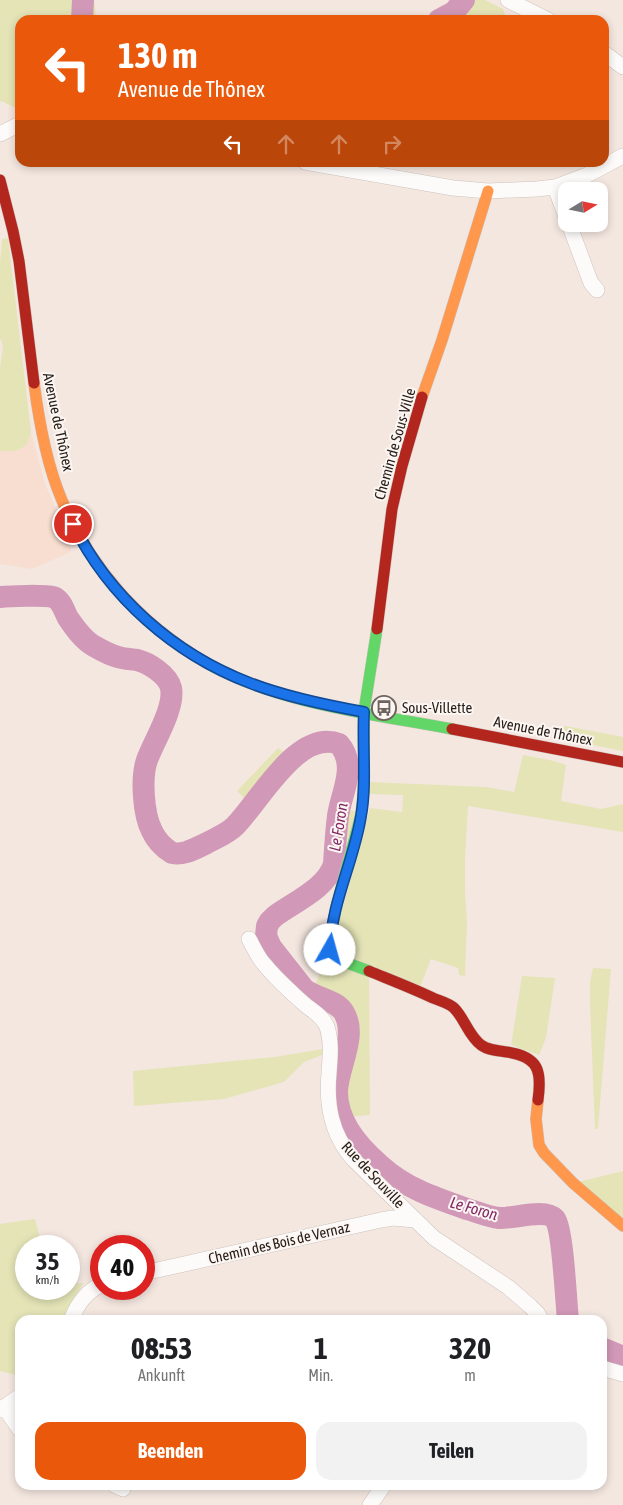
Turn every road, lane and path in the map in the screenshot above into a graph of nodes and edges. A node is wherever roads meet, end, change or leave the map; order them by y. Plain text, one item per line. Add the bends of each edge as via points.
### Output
1 (508, 0) edge
2 (538, 15) edge
3 (609, 57) edge
4 (623, 67) edge
5 (15, 126) edge
6 (0, 134) edge
7 (623, 156) edge
8 (609, 163) edge
9 (334, 167) edge
10 (602, 167) edge
11 (0, 180) edge
12 (555, 187) junction
13 (488, 190) junction
14 (558, 195) edge
15 (572, 232) edge
16 (597, 290) dead end
17 (364, 712) junction
18 (623, 762) edge
19 (249, 939) dead end
20 (416, 1220) junction
21 (623, 1226) edge
22 (155, 1271) edge
23 (90, 1292) edge
24 (74, 1315) edge
25 (538, 1315) edge
26 (607, 1369) edge
27 (623, 1374) edge
28 (15, 1399) edge
29 (2, 1408) edge
30 (15, 1424) edge
31 (380, 1490) edge
32 (370, 1505) edge

1 - 2 street
3 - 4 street
5 - 6 street
7 - 8 street
9 - 13 street via 454,188
10 - 12 street
11 - 17 street, Avenue de Thônex via 19,260 33,375 48,461 68,515 87,550 122,596 157,629 193,655 282,694
12 - 13 street
12 - 14 street
13 - 17 street, Chemin de Sous-Ville via 397,484
15 - 16 street via 591,283
17 - 18 street, Avenue de Thônex
17 - 21 street, Chemin de Sous-Ville via 361,816 338,900 330,950 342,962 452,1006 469,1033 484,1047 521,1054 532,1061 540,1075 536,1119 539,1145 573,1182
19 - 20 street, Rue de Souville via 265,965 325,1024 330,1044 329,1112 341,1143
20 - 22 street, Chemin des Bois de Vernaz via 382,1220
20 - 25 street, Rue de Souville via 440,1243 524,1300
23 - 24 street
26 - 27 street
28 - 29 street
29 - 30 street
31 - 32 street

